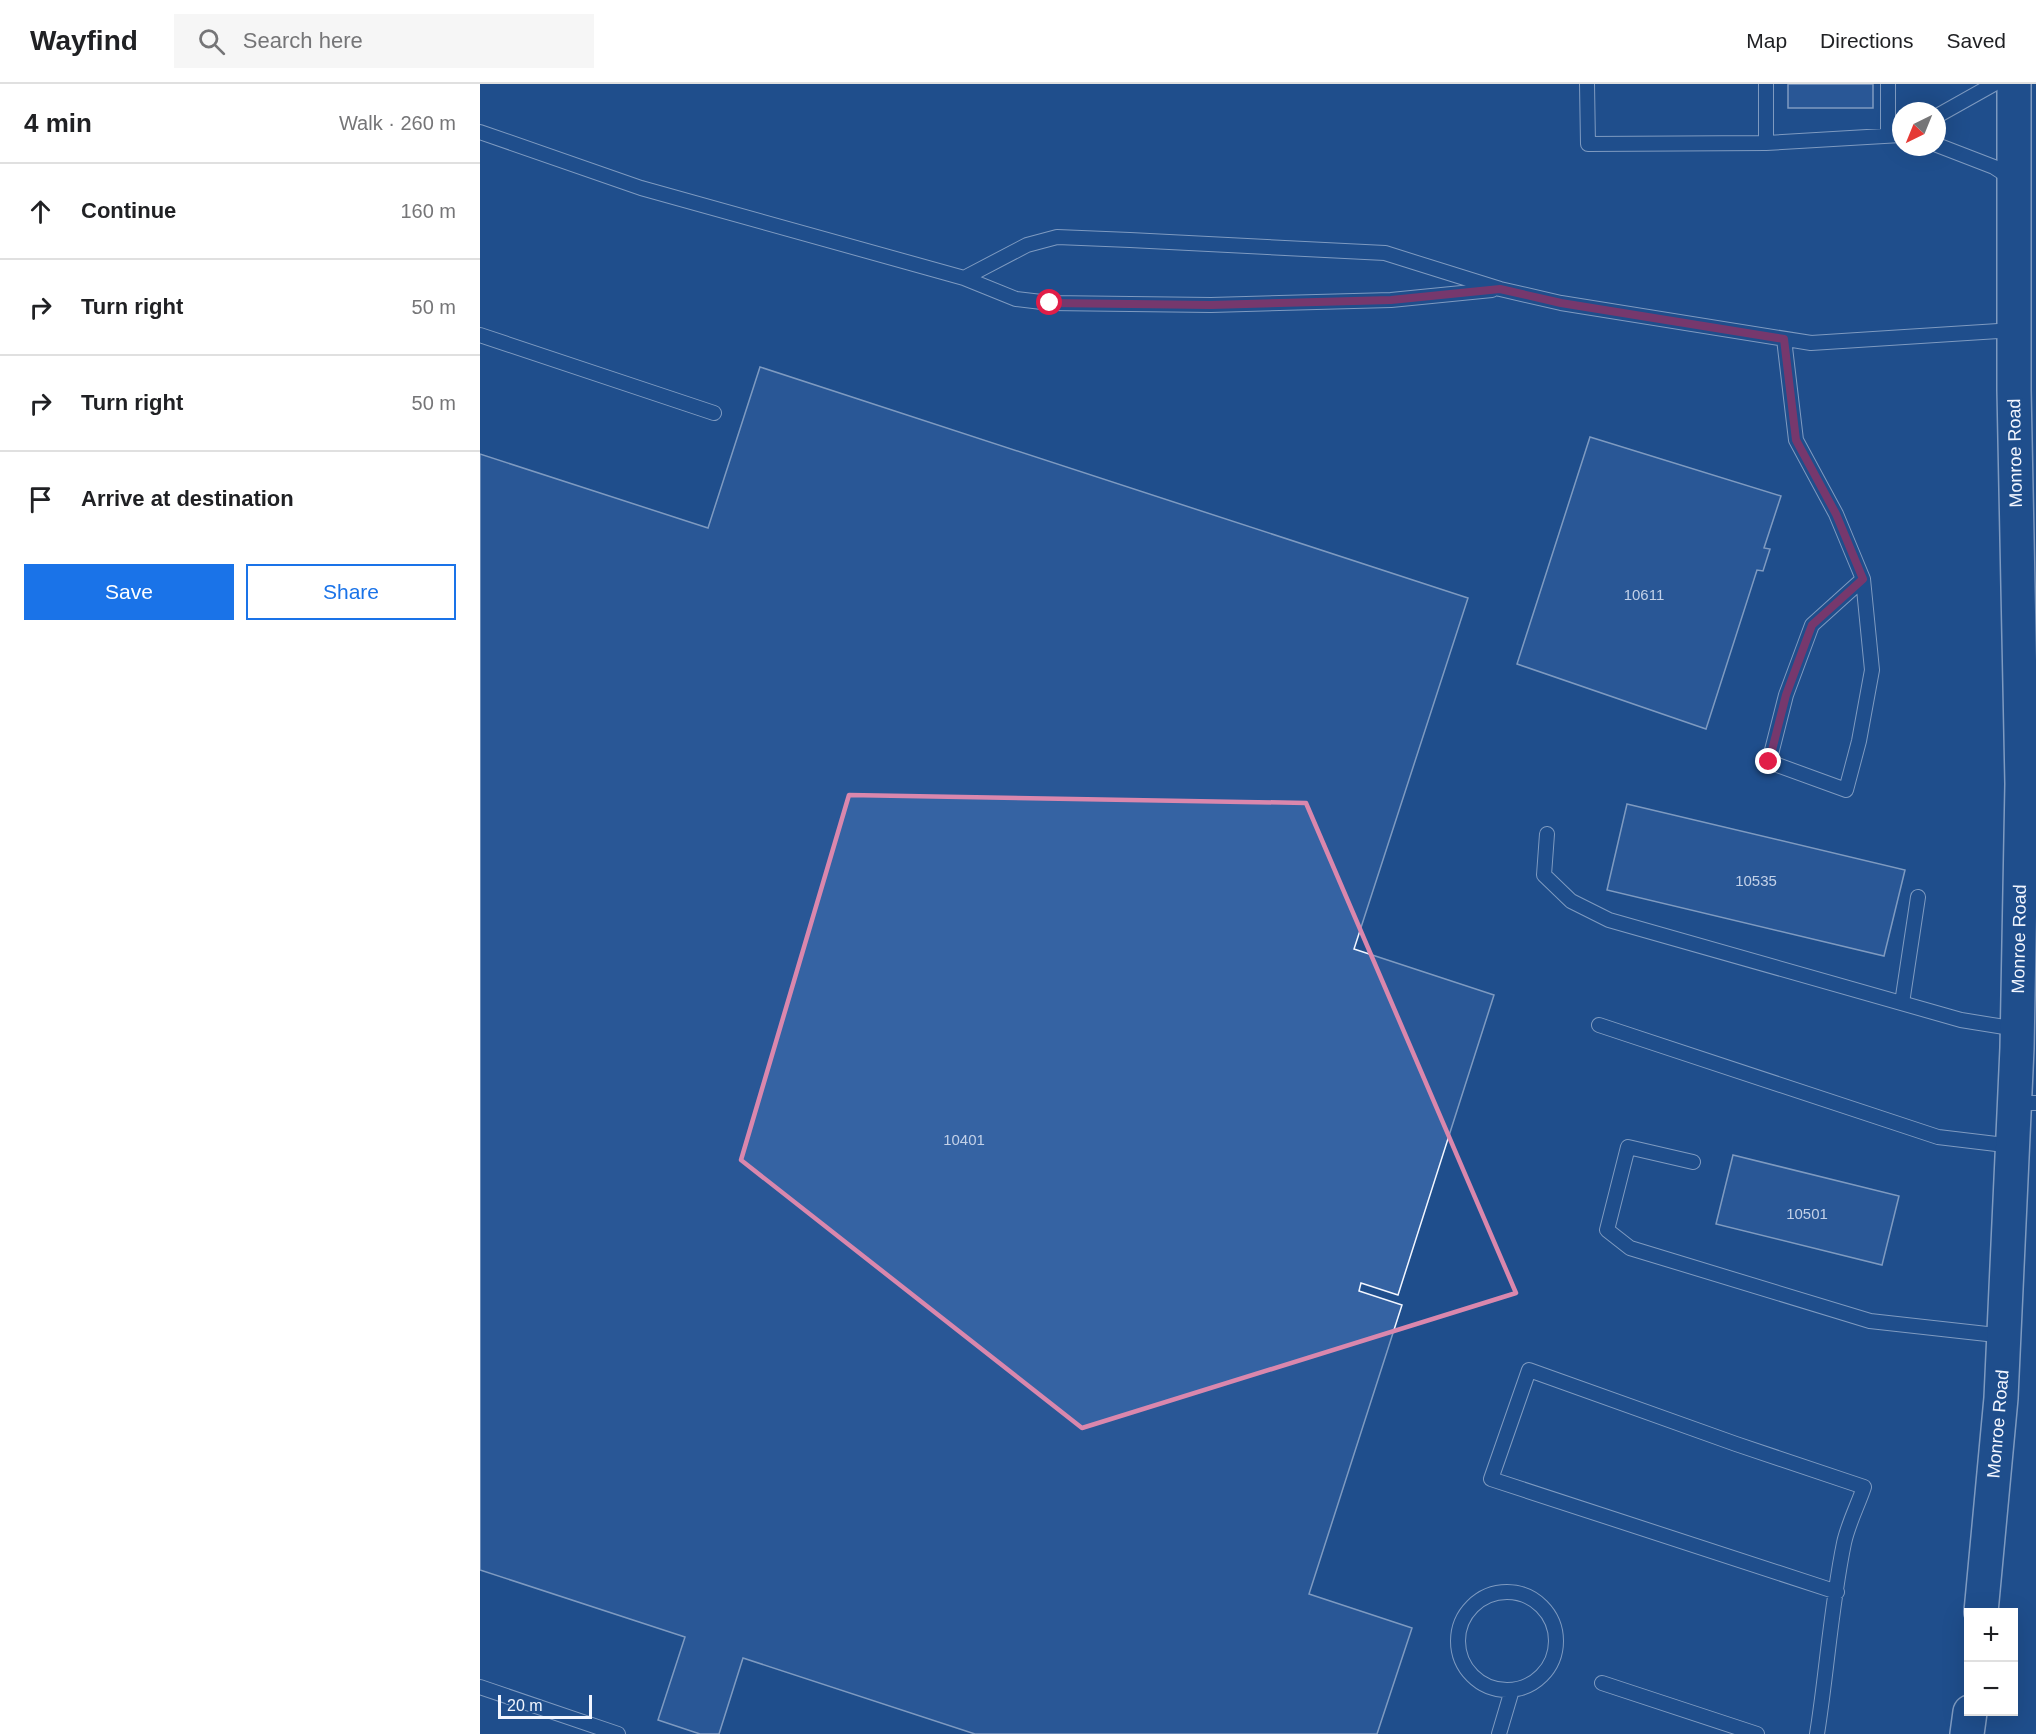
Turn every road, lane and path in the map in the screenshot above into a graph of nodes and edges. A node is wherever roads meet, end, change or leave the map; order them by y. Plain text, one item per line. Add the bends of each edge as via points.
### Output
1 (1587, 84) edge
2 (1766, 84) edge
3 (1888, 84) edge
4 (1994, 84) edge
5 (2014, 84) edge
6 (1946, 111) edge
7 (1892, 113) edge
8 (480, 132) edge
9 (1892, 135) edge
10 (1766, 143) junction
11 (1946, 148) edge
12 (2015, 180) junction
13 (964, 278) junction
14 (1500, 289) junction
15 (2014, 330) junction
16 (480, 335) edge
17 (1784, 339) junction
18 (714, 413) dead end
19 (1863, 579) junction
20 (2029, 826) edge
21 (1547, 834) dead end
22 (1918, 897) dead end
23 (1902, 1003) junction
24 (1599, 1025) dead end
25 (2017, 1029) junction
26 (2025, 1103) edge
27 (2013, 1146) junction
28 (1693, 1162) dead end
29 (2005, 1336) junction
30 (1837, 1592) junction
31 (1981, 1608) edge
32 (1602, 1683) dead end
33 (480, 1687) edge
34 (1512, 1690) junction
35 (1969, 1716) edge
36 (618, 1734) edge
37 (1499, 1734) edge
38 (1756, 1734) edge
39 (1817, 1734) edge
40 (1967, 1734) edge

1 - 10 lane via 1588,144
2 - 10 lane
3 - 7 lane
4 - 6 lane
5 - 12 main road, Monroe Road
8 - 13 lane via 641,188
9 - 10 lane
11 - 12 lane via 1994,167
12 - 15 main road, Monroe Road
13 - 14 lane via 1016,299 1050,303 1211,305 1391,300
13 - 14 lane via 1027,244 1057,237 1385,253
14 - 17 lane via 1561,303
15 - 17 lane via 1811,344
15 - 20 main road, Monroe Road
16 - 18 lane
17 - 19 lane via 1796,440 1836,514
19 - 19 lane via 1872,670 1846,790 1769,762 1786,695 1812,625
20 - 25 main road, Monroe Road
21 - 23 lane via 1544,875 1571,901 1609,921
22 - 23 lane
23 - 25 lane via 1961,1020
24 - 27 lane via 1938,1137
25 - 26 main road, Monroe Road
26 - 27 main road, Monroe Road
27 - 29 main road, Monroe Road
28 - 29 lane via 1628,1147 1607,1230 1630,1248 1870,1321
29 - 31 main road, Monroe Road
30 - 30 lane via 1844,1541 1864,1487 1529,1370 1491,1479
30 - 39 lane
32 - 38 lane
33 - 36 lane
34 - 34 lane via 1528,1685 1547,1669 1556,1646 1555,1630 1537,1602 1522,1594 1505,1592 1475,1603 1459,1629 1458,1644 1466,1666 1482,1683
34 - 37 lane
35 - 40 main road

